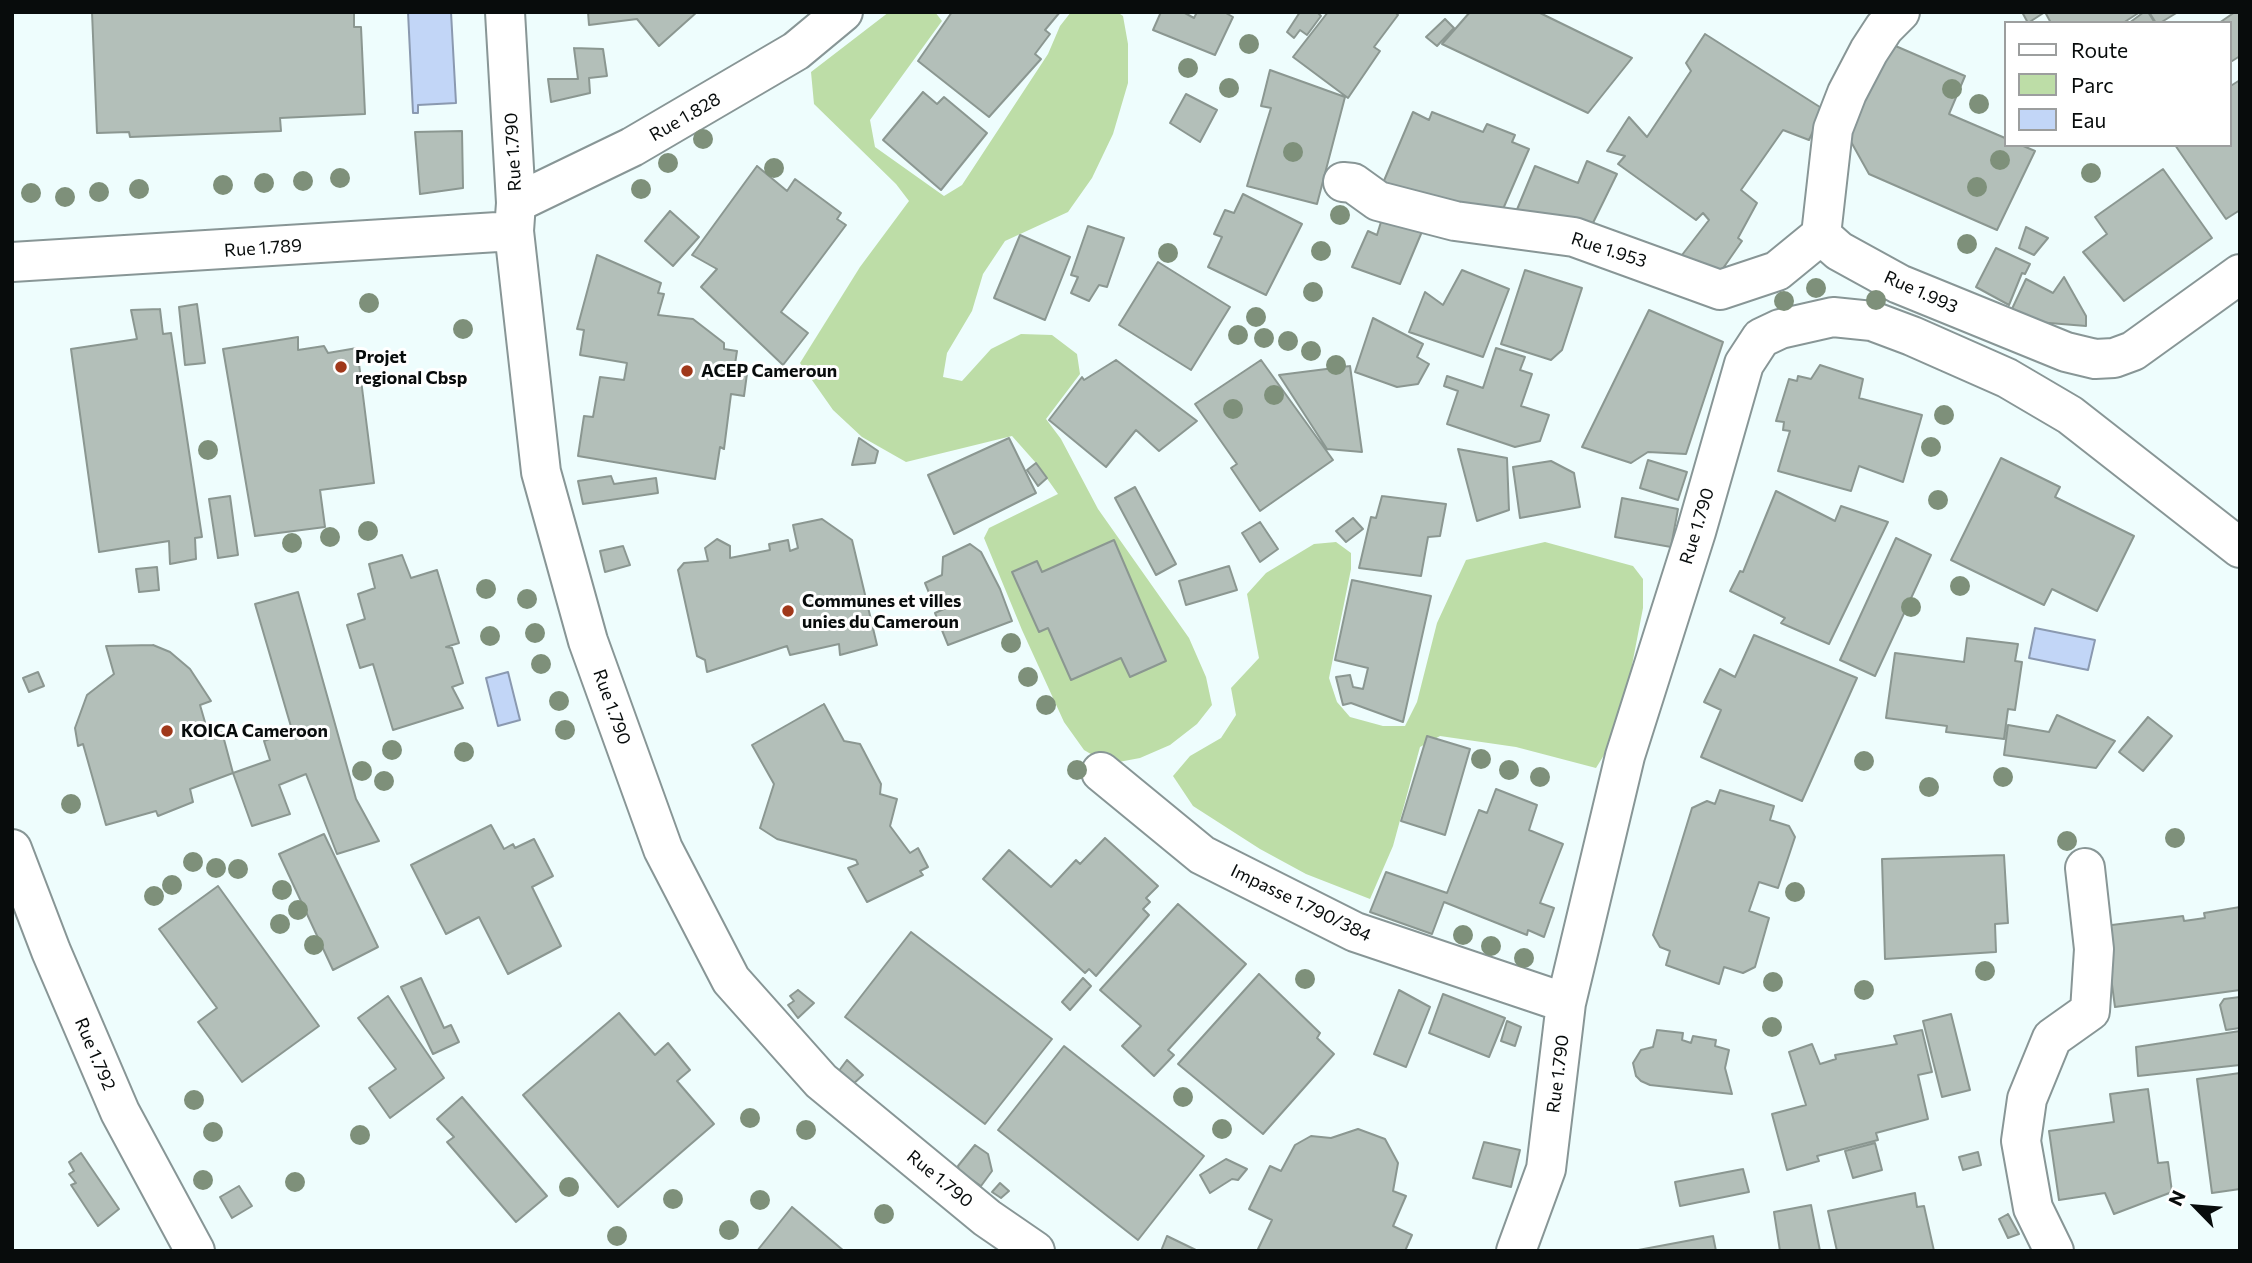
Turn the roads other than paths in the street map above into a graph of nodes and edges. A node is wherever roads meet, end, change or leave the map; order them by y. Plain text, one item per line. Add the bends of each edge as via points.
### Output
1 (505, 12) edge
2 (843, 12) edge
3 (1900, 12) edge
4 (1343, 182) dead end
5 (515, 217) junction
6 (1821, 235) junction
7 (12, 262) edge
8 (2240, 274) edge
9 (2095, 359) junction
10 (2070, 415) junction
11 (2240, 548) edge
12 (1101, 772) dead end
13 (12, 849) edge
14 (2085, 868) dead end
15 (1566, 1003) junction
16 (195, 1251) edge
17 (1035, 1251) edge
18 (1516, 1251) edge
19 (2054, 1251) edge

1 - 5 street, Rue 1.790
2 - 5 street, Rue 1.828 via 796,51
3 - 6 street via 1869,51 1833,129
4 - 6 street, Rue 1.953 via 1353,183 1378,201 1455,221 1574,237 1720,290 1777,271
5 - 7 street, Rue 1.789
5 - 17 street, Rue 1.790 via 541,472 588,641 663,849 731,980 821,1081
6 - 9 street, Rue 1.993 via 1839,251 1899,284 2066,352
8 - 9 street, Rue 1.993 via 2133,351
9 - 10 street
10 - 11 street, Rue 1.790
10 - 15 street, Rue 1.790 via 2007,379 1872,321 1833,317 1761,338 1744,364 1625,756
12 - 15 street, Impasse 1.790/384 via 1202,855 1355,932
13 - 16 street, Rue 1.792 via 120,1112
14 - 19 street via 2094,949 2090,1011 2052,1038 2027,1099 2021,1141 2033,1208
15 - 18 street, Rue 1.790 via 1546,1170

